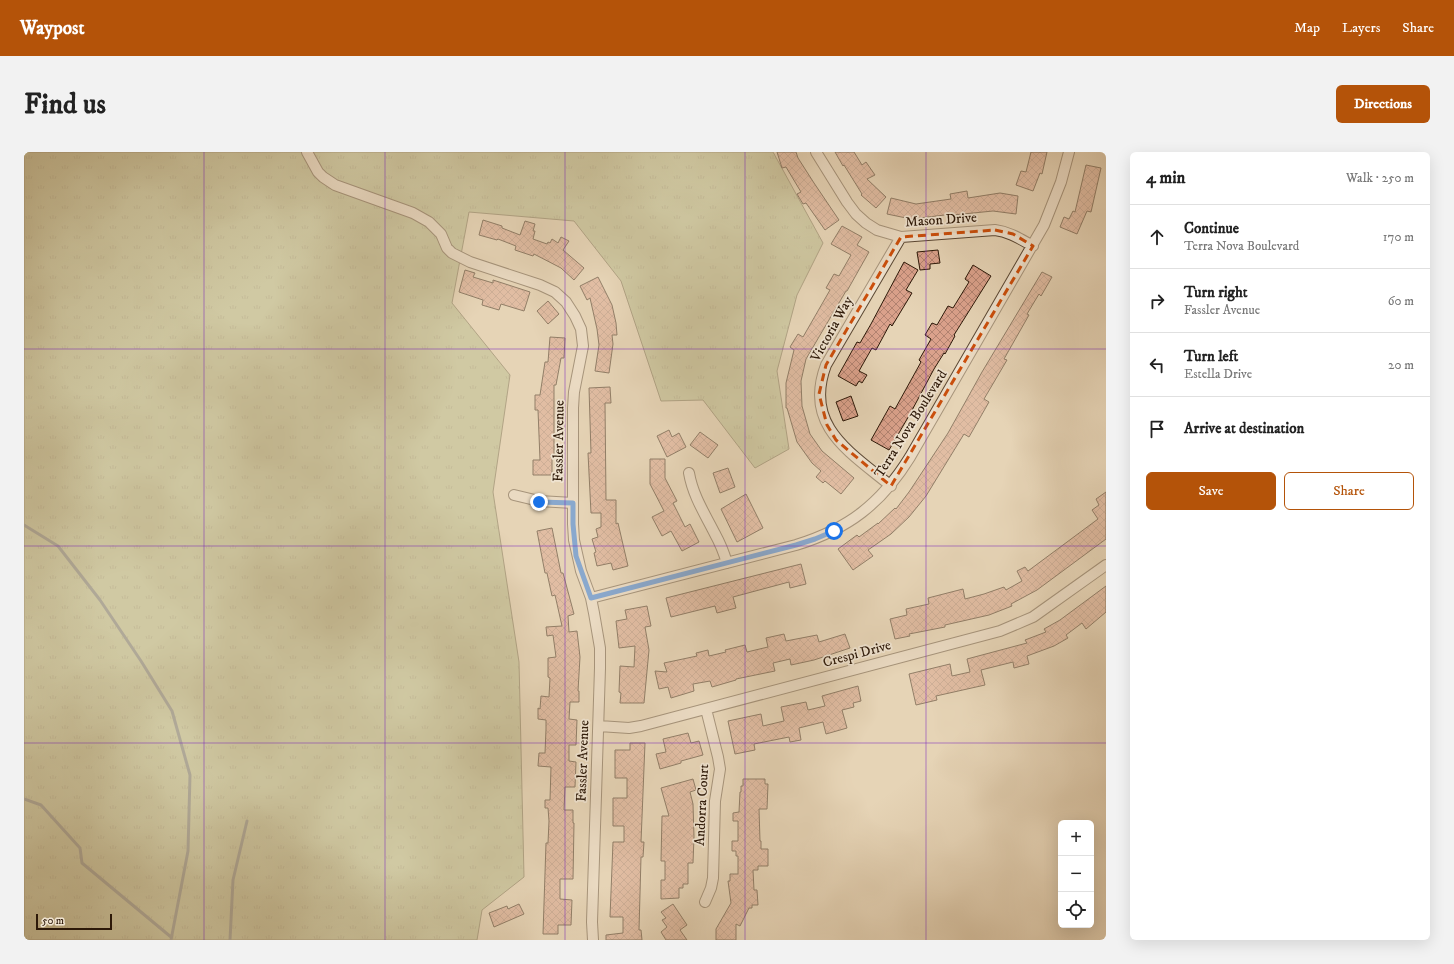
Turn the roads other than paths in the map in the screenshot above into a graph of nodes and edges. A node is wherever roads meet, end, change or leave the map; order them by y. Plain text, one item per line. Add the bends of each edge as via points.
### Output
1 (307, 152) edge
2 (816, 152) edge
3 (1069, 152) edge
4 (900, 237) junction
5 (1033, 246) junction
6 (689, 473) dead end
7 (891, 486) junction
8 (514, 495) dead end
9 (573, 503) junction
10 (727, 563) junction
11 (1106, 565) edge
12 (591, 598) junction
13 (706, 709) junction
14 (599, 726) junction
15 (705, 902) dead end
16 (593, 940) edge

1 - 9 street, Fassler Avenue via 318,172 328,181 422,217 441,233 447,248 461,259 545,287 566,302 581,329 583,346 574,392
2 - 4 street, Mason Drive via 856,214 877,230
3 - 5 street, Terra Nova Boulevard via 1053,205
4 - 5 street, Mason Drive via 995,230 1013,234
4 - 7 street, Victoria Way via 826,365 821,379 820,394 824,415 836,440
5 - 7 street, Terra Nova Boulevard
6 - 10 street via 697,500 716,535
7 - 10 street, Terra Nova Boulevard via 864,511 834,531 796,545
8 - 9 street via 539,502
9 - 12 street, Fassler Avenue via 576,556
10 - 12 street, Terra Nova Boulevard
11 - 13 street, Crespi Drive via 1033,617 1000,631
12 - 14 street, Fassler Avenue via 600,648
13 - 14 street, Crespi Drive via 641,726
13 - 15 street, Andorra Court via 720,769 715,801 713,878
14 - 16 street, Fassler Avenue

